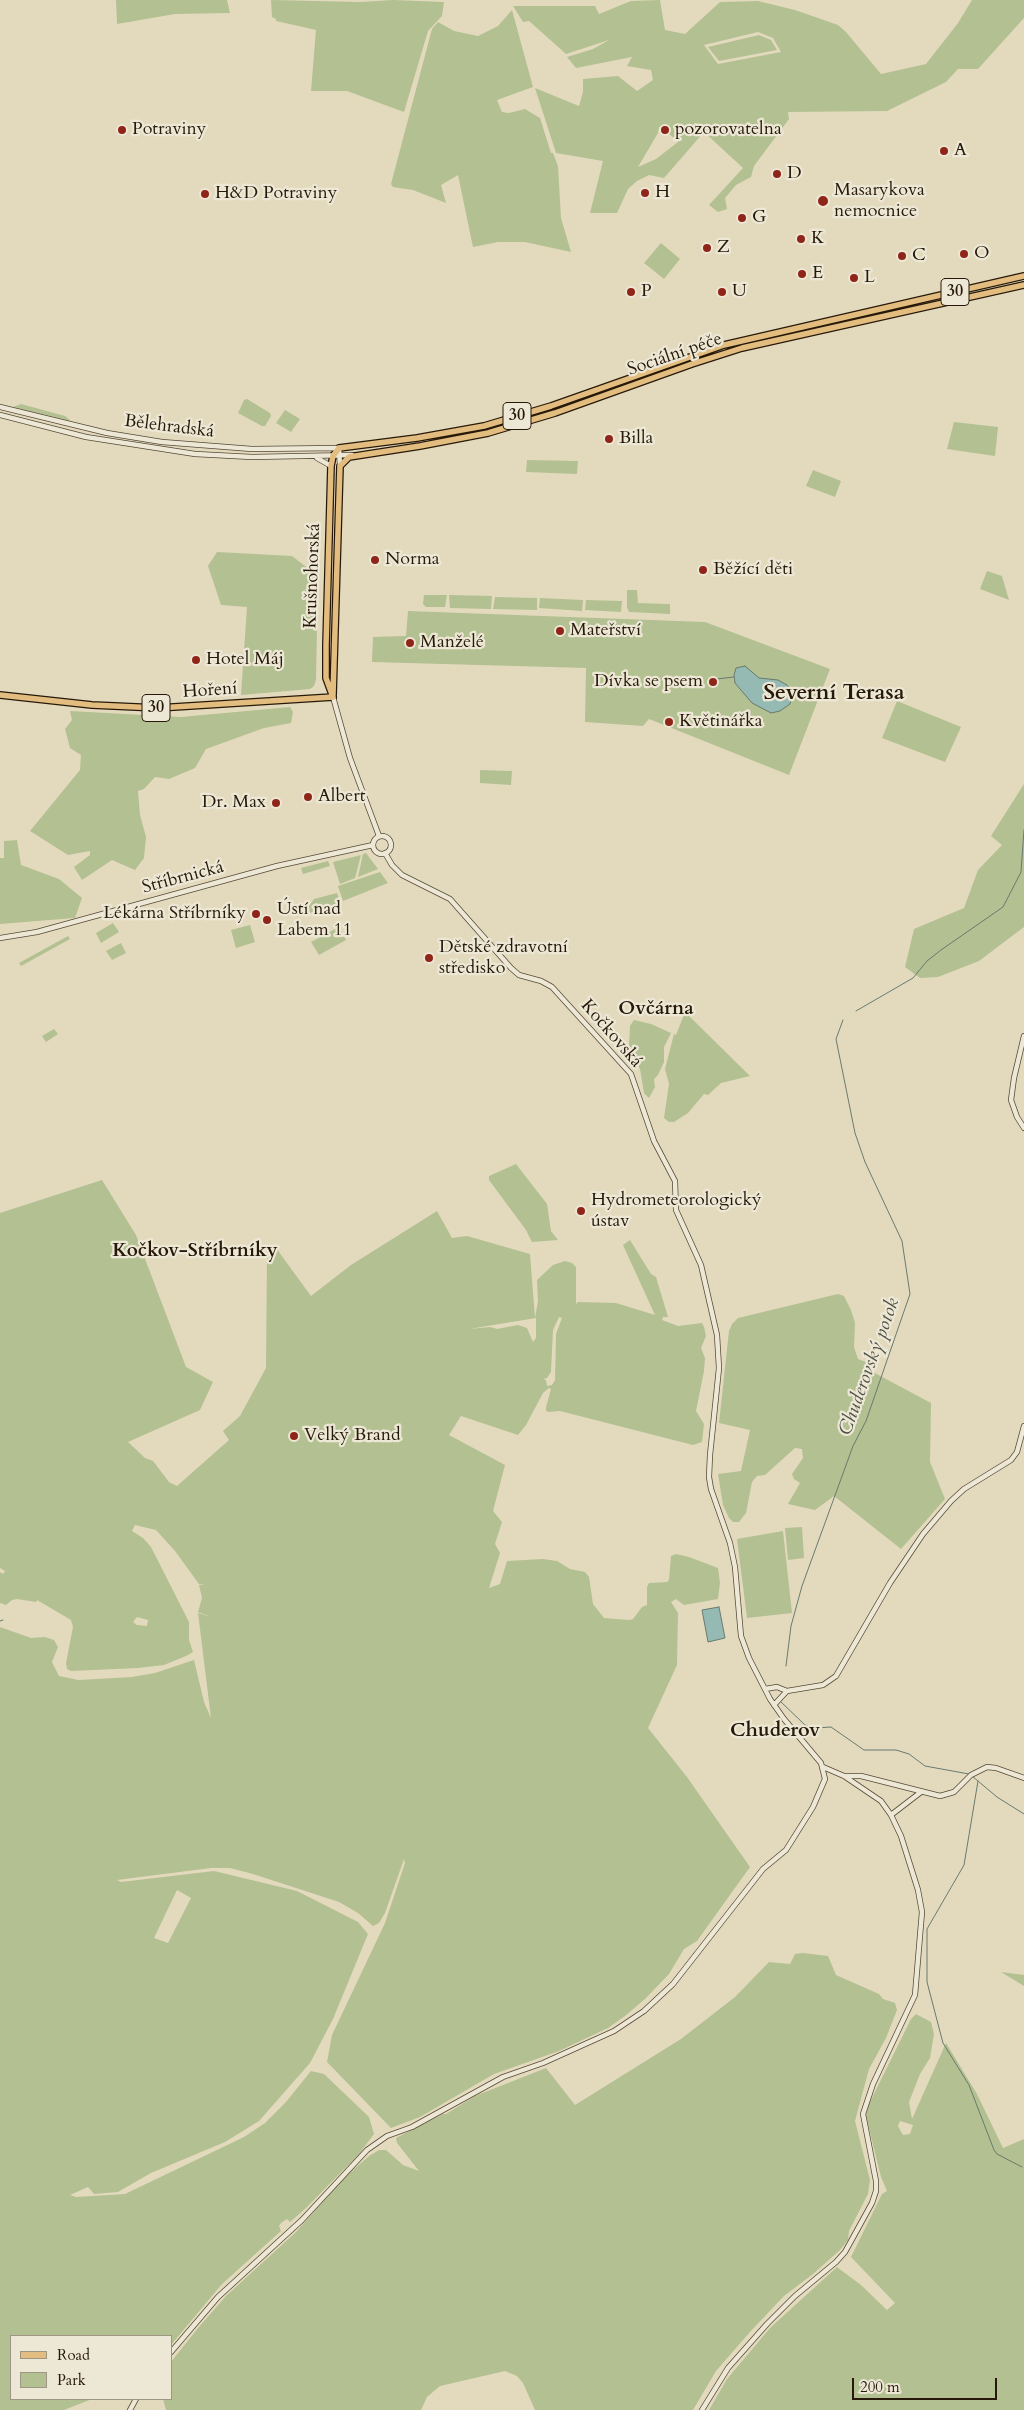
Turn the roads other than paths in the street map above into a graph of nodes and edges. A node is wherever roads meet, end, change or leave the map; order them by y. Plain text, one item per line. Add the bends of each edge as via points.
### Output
1 (1024, 276) edge
2 (1024, 284) edge
3 (0, 407) edge
4 (0, 415) edge
5 (338, 448) junction
6 (355, 454) junction
7 (337, 456) junction
8 (313, 457) junction
9 (332, 466) junction
10 (340, 466) junction
11 (0, 695) edge
12 (333, 697) junction
13 (379, 836) junction
14 (372, 845) junction
15 (386, 853) junction
16 (0, 938) edge
17 (1023, 1037) edge
18 (1024, 1128) edge
19 (1024, 1426) edge
20 (764, 1689) junction
21 (782, 1689) junction
22 (776, 1704) junction
23 (823, 1767) junction
24 (843, 1776) junction
25 (1024, 1778) edge
26 (921, 1792) junction
27 (891, 1815) junction
28 (172, 2351) edge
29 (702, 2410) edge

1 - 5 main road, Sociální péče / 30 via 724,346 484,426
2 - 6 main road, Sociální péče / 30 via 742,348 488,433
3 - 5 street, Bělehradská via 162,442 252,449
4 - 8 street, Bělehradská via 86,437 160,450 222,456
5 - 7 main road
6 - 7 street, Sociální péče / 30
6 - 10 main road
7 - 8 street, Bělehradská
7 - 9 main road, Krušnohorská
7 - 10 street, Krušnohorská
8 - 9 street, Bělehradská
9 - 12 main road, Krušnohorská via 326,678
10 - 12 main road, Krušnohorská
11 - 12 main road, Hoření / 30 via 155,708
12 - 13 street, Krušnohorská via 350,758
13 - 14 street
13 - 15 street via 385,836 391,842
14 - 15 street via 377,852
14 - 16 street, Stříbrnická via 277,866 37,932
15 - 20 street, Kočkovská via 402,875 450,899 510,968 552,987 631,1074 654,1141 675,1181 676,1210 701,1265 712,1310 719,1368 709,1477 735,1567 741,1636
17 - 18 street via 1011,1100
19 - 21 street via 1011,1460 964,1489 923,1534 890,1583 836,1676 823,1685
20 - 21 street
20 - 22 street, Kočkovská
21 - 22 street via 782,1696
22 - 23 street, Kočkovská
23 - 24 street
23 - 28 street via 824,1786 786,1850 763,1869 673,1984 644,2011 614,2031 543,2063 502,2077 412,2127 387,2136 367,2150 302,2220 218,2297
24 - 26 street via 861,1776
24 - 27 street via 881,1801
25 - 26 street via 996,1768 980,1769 954,1792 940,1796
26 - 27 street
27 - 29 street via 918,1890 922,1921 915,1995 873,2084 863,2114 876,2191 845,2252 767,2324 728,2368

